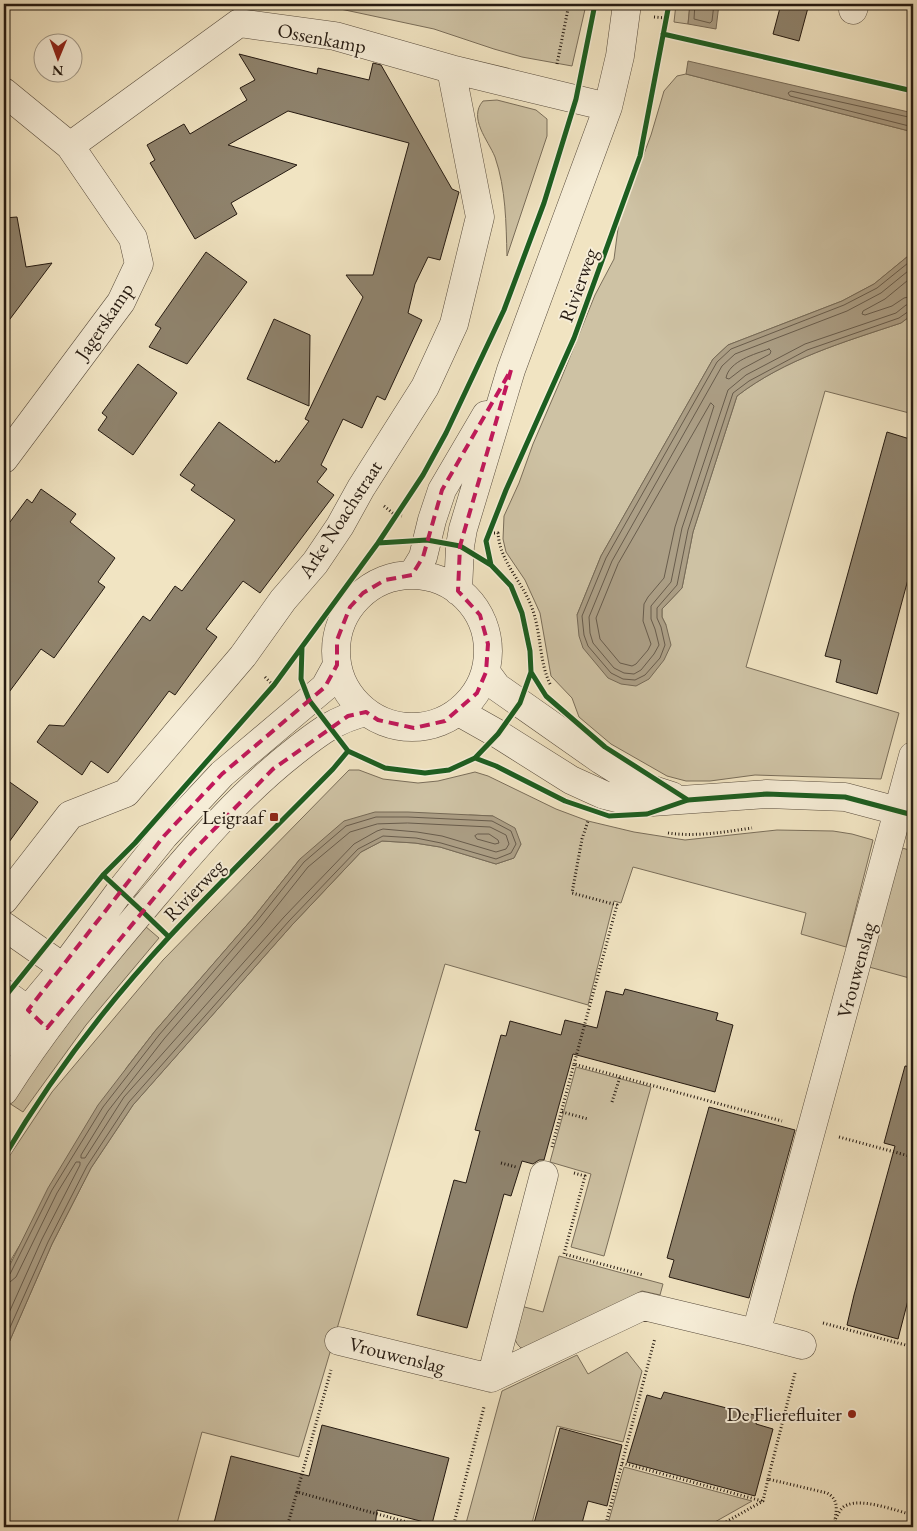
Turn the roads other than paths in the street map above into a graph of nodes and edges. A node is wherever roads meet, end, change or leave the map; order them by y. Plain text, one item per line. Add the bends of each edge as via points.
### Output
1 (627, 4) edge
2 (451, 69) junction
3 (4, 92) edge
4 (608, 107) junction
5 (70, 146) junction
6 (511, 370) junction
7 (4, 459) edge
8 (412, 575) junction
9 (458, 591) junction
10 (337, 665) junction
11 (486, 672) junction
12 (366, 712) junction
13 (459, 712) junction
14 (913, 756) edge
15 (688, 800) junction
16 (906, 813) edge
17 (4, 900) edge
18 (4, 926) edge
19 (73, 974) junction
20 (4, 992) edge
21 (38, 1019) junction
22 (4, 1043) edge
23 (4, 1091) edge
24 (546, 1170) road end
25 (756, 1334) junction
26 (340, 1341) road end
27 (802, 1345) road end
28 (491, 1378) junction

1 - 4 street, Rivierweg via 620,56
2 - 4 street, Ossenkamp
2 - 5 street, Ossenkamp via 335,36 239,23
2 - 17 street, Arke Noachstraat via 480,217 454,324 425,387 330,541 242,656 126,793 70,814
3 - 5 street, Jagerskamp
4 - 6 street, Rivierweg
5 - 7 street, Jagerskamp via 133,238 139,264 121,302
6 - 8 street, Rivierweg via 442,490 423,557
6 - 9 street, Rivierweg via 463,529
8 - 9 street via 436,579
8 - 10 street via 385,580 363,593 350,607 337,640
9 - 11 street via 480,615 488,644
10 - 12 street via 350,696
10 - 19 street, Rivierweg via 325,687 222,774 164,836 120,890
11 - 13 street via 477,692
11 - 15 street via 497,686 601,760 644,787
12 - 13 street via 378,720 414,728 445,720
12 - 19 street, Rivierweg via 348,716 329,726 273,769 244,795
13 - 15 street via 571,780 604,795 637,803
14 - 16 street, Vrouwenslag
15 - 16 street via 767,794 845,797
16 - 25 street, Vrouwenslag via 812,1129
18 - 19 street
19 - 21 street, Rivierweg
20 - 21 street
21 - 22 street, Rivierweg
21 - 23 street, Rivierweg
24 - 28 street
25 - 27 street
25 - 28 street via 643,1306
26 - 28 street, Vrouwenslag

